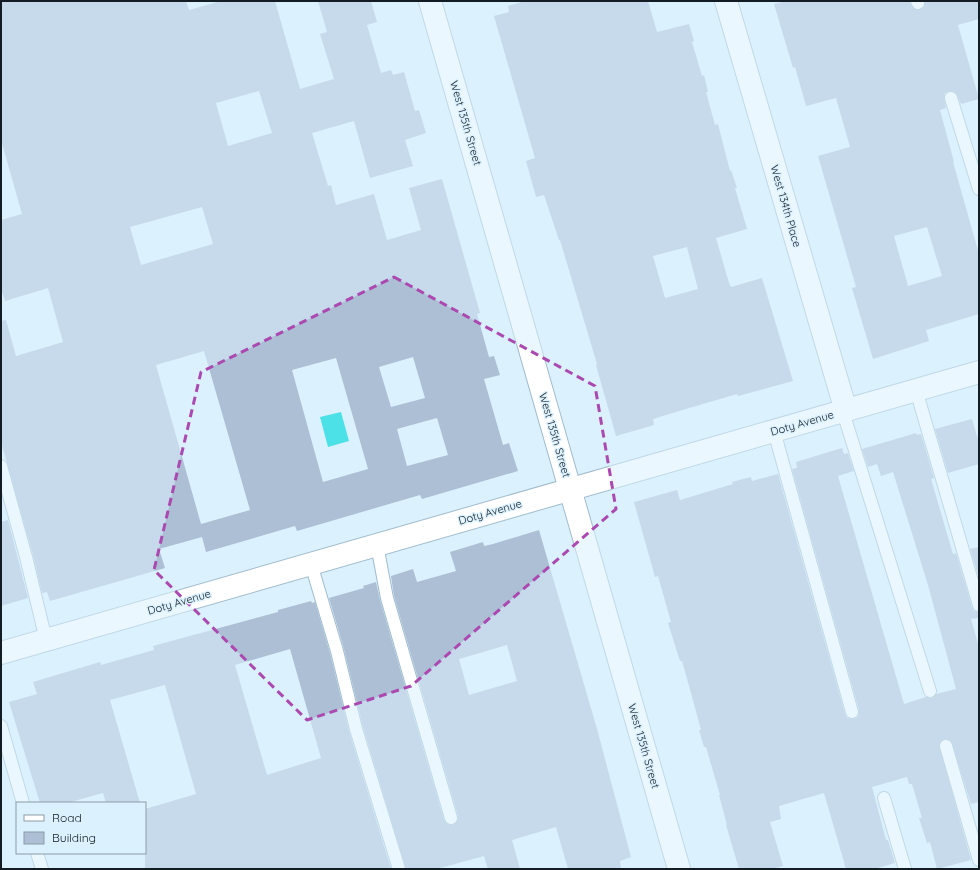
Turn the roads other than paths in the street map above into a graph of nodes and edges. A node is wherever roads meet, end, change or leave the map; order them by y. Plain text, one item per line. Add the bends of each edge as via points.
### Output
1 (430, 1) edge
2 (726, 1) edge
3 (951, 98) dead end
4 (979, 189) edge
5 (979, 372) edge
6 (916, 390) junction
7 (844, 411) junction
8 (774, 431) junction
9 (1, 466) edge
10 (571, 489) junction
11 (377, 545) junction
12 (311, 564) junction
13 (979, 605) edge
14 (46, 640) junction
15 (1, 653) edge
16 (930, 691) dead end
17 (852, 712) dead end
18 (1, 726) edge
19 (946, 746) dead end
20 (884, 798) dead end
21 (23, 802) edge
22 (451, 818) dead end
23 (37, 854) edge
24 (979, 860) edge
25 (42, 869) edge
26 (399, 869) edge
27 (679, 869) edge
28 (905, 869) edge

1 - 10 street, West 135th Street
2 - 7 street, West 134th Place
3 - 4 lane
5 - 6 street, Doty Avenue
6 - 7 street, Doty Avenue
6 - 13 lane
7 - 8 street, Doty Avenue
7 - 16 lane
8 - 10 street, Doty Avenue
8 - 17 lane
9 - 14 lane
10 - 11 street, Doty Avenue
10 - 27 street, West 135th Street
11 - 12 street, Doty Avenue
11 - 22 lane via 387,598
12 - 14 street, Doty Avenue
12 - 26 lane via 337,651 356,729
14 - 15 street, Doty Avenue
18 - 21 lane
19 - 24 lane
20 - 28 lane
23 - 25 lane

